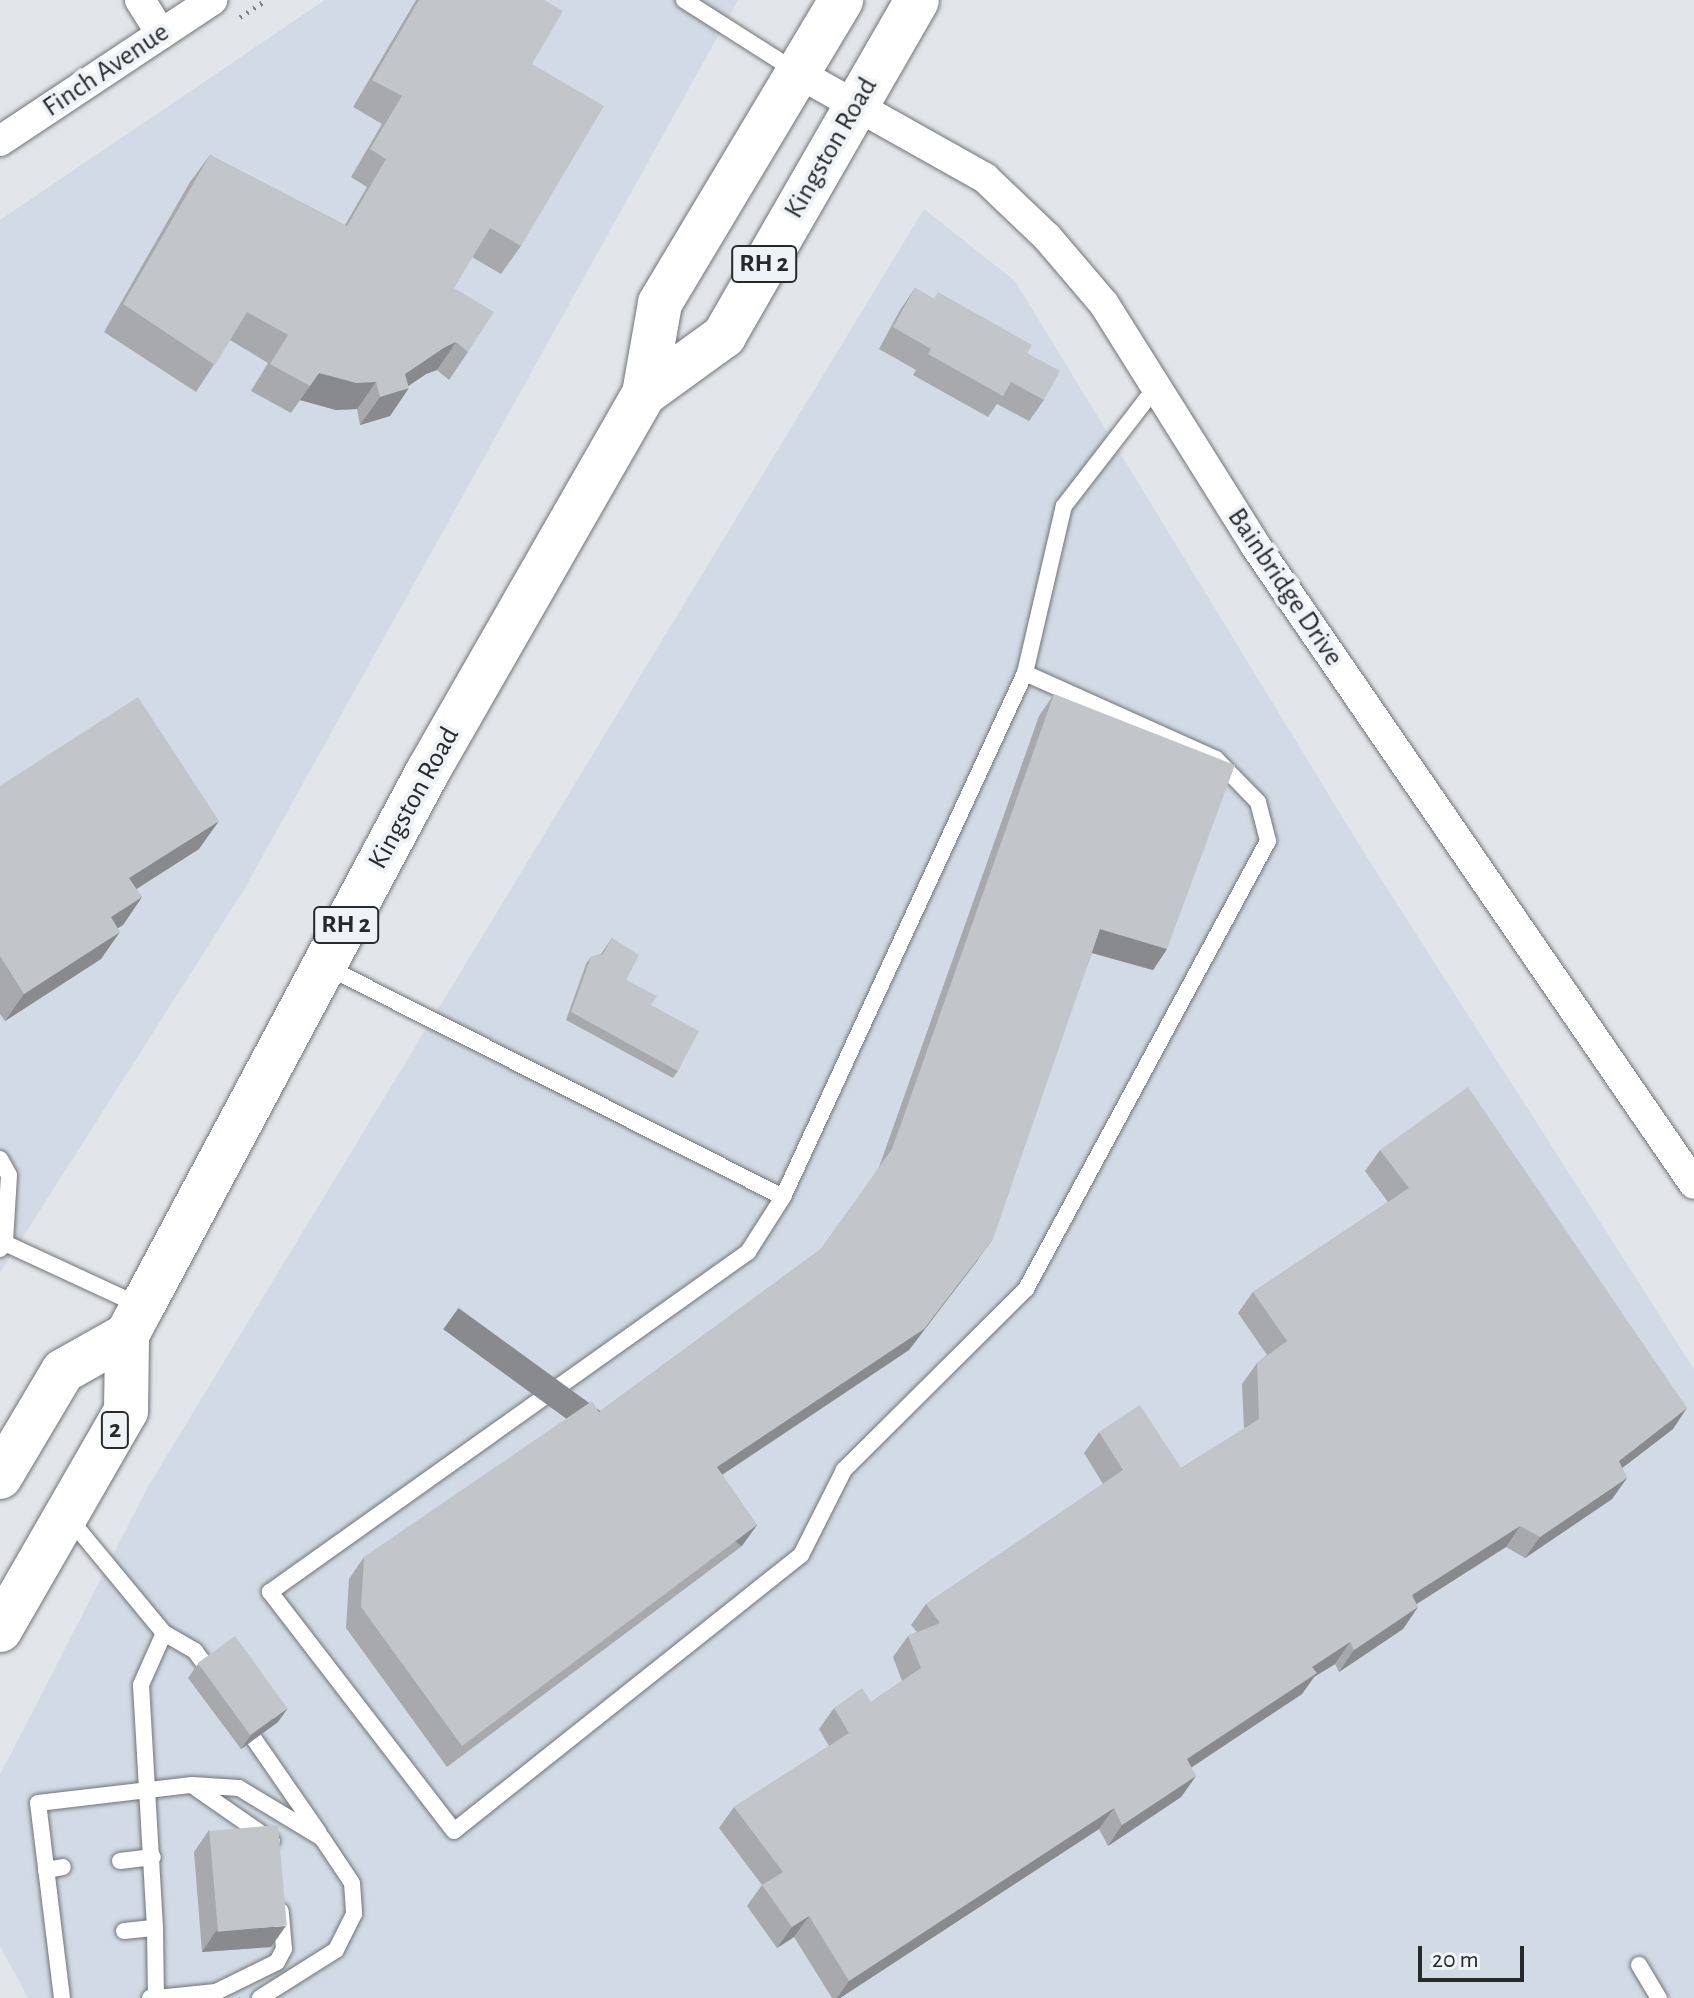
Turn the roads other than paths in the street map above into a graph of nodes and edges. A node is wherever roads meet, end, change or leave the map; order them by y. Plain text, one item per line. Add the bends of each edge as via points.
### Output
1 (140, 0) edge
2 (212, 0) edge
3 (684, 0) edge
4 (841, 0) edge
5 (917, 0) edge
6 (161, 34) junction
7 (798, 73) junction
8 (854, 106) junction
9 (0, 141) edge
10 (1156, 387) junction
11 (644, 394) junction
12 (1025, 673) junction
13 (324, 965) junction
14 (0, 1159) edge
15 (1694, 1184) edge
16 (783, 1197) junction
17 (2, 1246) edge
18 (135, 1321) junction
19 (0, 1477) edge
20 (66, 1516) junction
21 (0, 1630) edge
22 (164, 1633) junction
23 (205, 1665) edge
24 (254, 1739) edge
25 (192, 1785) junction
26 (150, 1787) junction
27 (322, 1838) junction
28 (153, 1857) junction
29 (277, 1860) edge
30 (120, 1861) dead end
31 (280, 1891) edge
32 (155, 1928) junction
33 (124, 1931) dead end
34 (1639, 1965) dead end
35 (62, 1998) edge
36 (154, 1998) edge
37 (260, 1998) edge
38 (1659, 1998) edge

1 - 6 street
2 - 6 street, Finch Avenue
3 - 7 lane
4 - 7 main road, Kingston Road / RH 2
5 - 8 main road, Kingston Road / RH 2
6 - 9 street, Finch Avenue
7 - 8 street, Bainbridge Drive
7 - 11 main road, Kingston Road / RH 2 via 660,303
8 - 10 street, Bainbridge Drive via 985,178 1047,237 1104,304
8 - 11 main road, Kingston Road / RH 2 via 724,336
10 - 12 lane via 1064,506
10 - 15 street, Bainbridge Drive via 1255,545
11 - 13 main road, Kingston Road / RH 2 via 428,771
12 - 16 lane
12 - 16 lane via 1216,759 1258,802 1268,841 1026,1289 844,1470 801,1555 454,1831 270,1592 748,1252
13 - 16 lane
13 - 18 main road, Kingston Road / RH 2
14 - 17 lane via 9,1175
17 - 18 lane
18 - 19 main road via 63,1371
18 - 20 main road, Kingston Road / 2 via 126,1411
20 - 21 main road, Kingston Road
20 - 22 lane
22 - 23 lane via 195,1651
22 - 26 lane via 141,1685
24 - 27 lane
25 - 26 lane
25 - 27 lane via 239,1788
25 - 29 lane via 264,1832
26 - 28 lane
26 - 35 lane via 38,1803 54,1869
27 - 37 lane via 352,1883 354,1914 346,1935 326,1960
28 - 30 lane
28 - 32 lane
31 - 36 lane via 284,1949 277,1962 216,1992
32 - 33 lane
32 - 36 lane
34 - 38 lane

